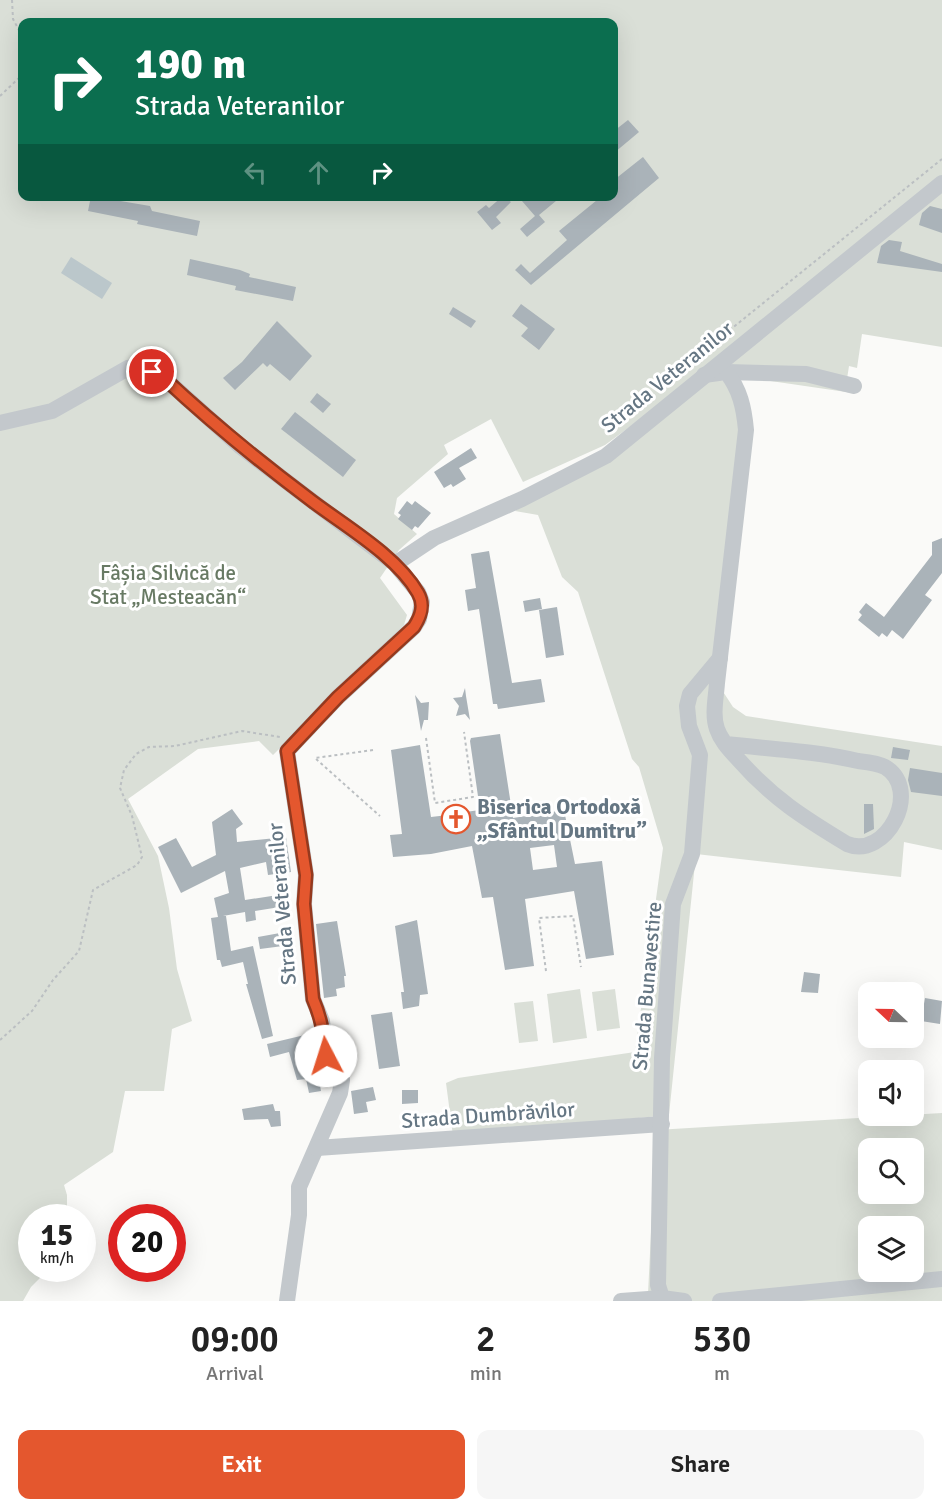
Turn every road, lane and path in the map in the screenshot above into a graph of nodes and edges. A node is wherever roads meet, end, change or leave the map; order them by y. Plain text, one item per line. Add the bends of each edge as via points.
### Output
1 (12, 0) edge
2 (18, 28) edge
3 (18, 79) edge
4 (0, 96) edge
5 (942, 159) edge
6 (942, 183) edge
7 (700, 370) junction
8 (726, 372) junction
9 (854, 386) dead end
10 (0, 423) edge
11 (395, 564) junction
12 (720, 658) junction
13 (464, 732) dead end
14 (426, 738) dead end
15 (726, 744) junction
16 (292, 746) junction
17 (373, 750) dead end
18 (380, 816) dead end
19 (580, 967) dead end
20 (546, 971) dead end
21 (0, 1040) edge
22 (662, 1125) junction
23 (317, 1148) junction
24 (942, 1279) edge
25 (662, 1298) junction
26 (287, 1301) edge
27 (621, 1301) edge
28 (684, 1301) edge
29 (720, 1301) edge

1 - 2 path
3 - 4 path
5 - 7 path via 704,347
6 - 7 street, Strada Veteranilor
7 - 8 street
7 - 11 street, Strada Veteranilor via 606,456 522,500 434,538
8 - 9 street via 806,374
8 - 12 street via 740,394 746,430
10 - 11 street via 52,411 128,368 140,366 164,378 241,447
11 - 16 street via 418,592 422,602 419,619
12 - 15 street via 715,722
12 - 22 street, Strada Bunavestire via 690,694 687,706 689,726 700,755 692,854 674,904 662,1058
13 - 14 path via 473,797 435,803
15 - 15 street via 839,756 884,766 900,786 902,798 892,825 879,840 856,848 796,813 762,786
16 - 21 path via 242,731 175,746 149,747 136,754 124,770 120,788 142,857 137,865 93,891 79,951 32,1011
16 - 23 street, Strada Veteranilor via 306,875 304,904 313,999 322,1022 326,1056 342,1080
17 - 18 path via 315,758
19 - 20 path via 573,916 539,918
22 - 23 street, Strada Dumbrăvilor
22 - 25 street, Strada Bunavestire via 658,1285
23 - 26 street via 299,1187
24 - 29 street
25 - 27 street
25 - 28 street

